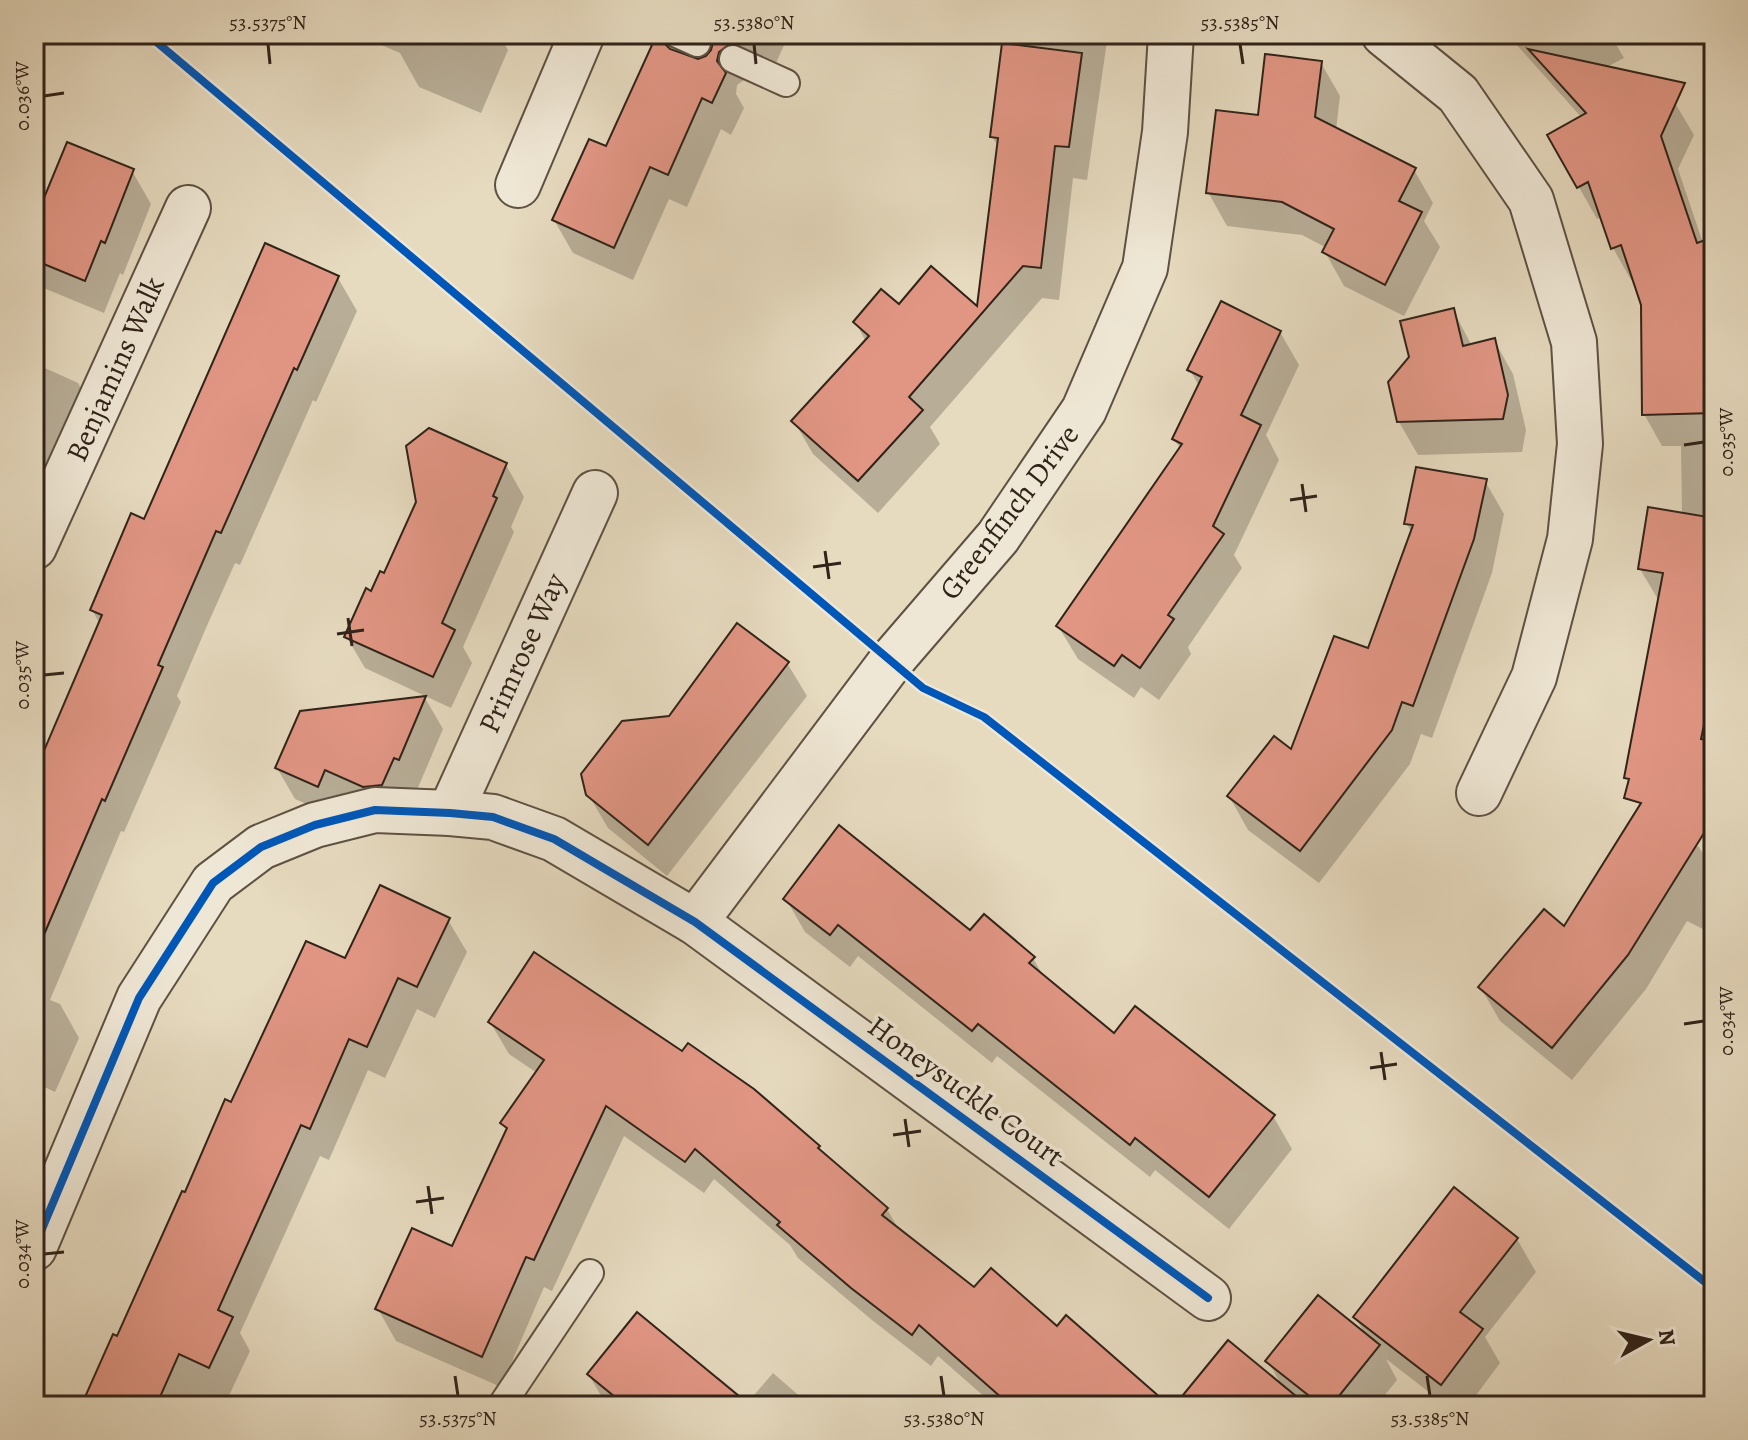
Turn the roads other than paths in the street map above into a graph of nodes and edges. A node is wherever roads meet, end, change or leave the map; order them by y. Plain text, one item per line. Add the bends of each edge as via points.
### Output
1 (582, 34) edge
2 (1171, 34) edge
3 (1384, 34) edge
4 (733, 59) dead end
5 (786, 83) dead end
6 (518, 185) dead end
7 (188, 208) dead end
8 (595, 493) dead end
9 (37, 534) edge
10 (1479, 793) dead end
11 (450, 813) junction
12 (695, 922) junction
13 (34, 1248) edge
14 (590, 1273) dead end
15 (1208, 1298) dead end
16 (501, 1406) edge

1 - 6 street
2 - 12 street, Greenfinch Drive via 1165,132 1145,268 1084,410 998,537 892,660
3 - 10 street via 1458,94 1531,200 1574,342 1580,444 1570,539 1534,677
4 - 5 lane
7 - 9 street, Benjamins Walk
8 - 11 street, Primrose Way
11 - 12 street via 493,817 554,839
11 - 13 street via 375,810 315,825 261,847 213,883 139,998
12 - 15 street, Honeysuckle Court
14 - 16 lane

